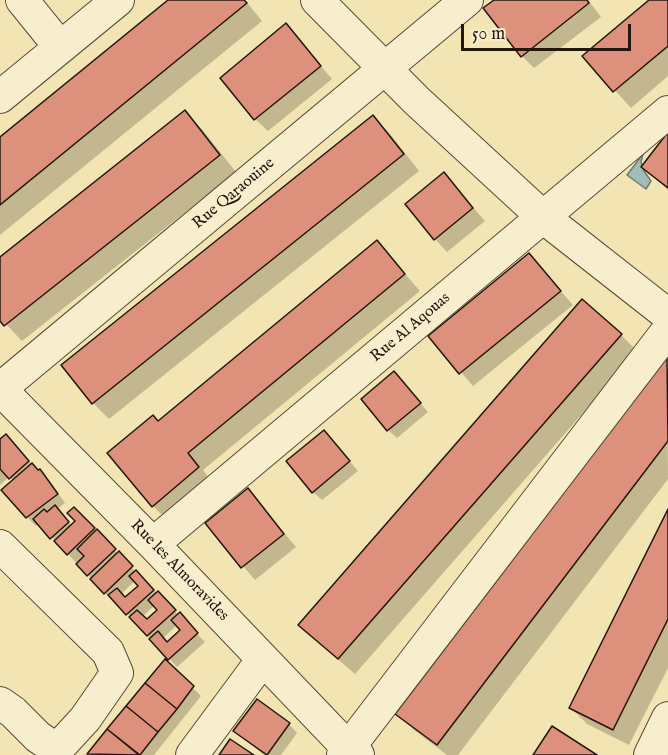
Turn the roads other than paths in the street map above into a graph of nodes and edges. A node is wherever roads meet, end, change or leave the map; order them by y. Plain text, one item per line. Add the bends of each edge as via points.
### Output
1 (22, 0) edge
2 (118, 0) edge
3 (317, 0) edge
4 (467, 0) edge
5 (60, 47) junction
6 (386, 68) junction
7 (0, 97) edge
8 (668, 112) edge
9 (543, 217) junction
10 (668, 315) edge
11 (668, 330) edge
12 (0, 388) edge
13 (153, 544) junction
14 (0, 546) edge
15 (263, 659) junction
16 (4, 714) edge
17 (668, 718) edge
18 (350, 753) edge
19 (192, 755) edge
20 (650, 755) edge

1 - 5 street
2 - 5 street
3 - 6 street
4 - 6 street, Rue Qaraouine
5 - 7 street
6 - 9 street
6 - 12 street, Rue Qaraouine
8 - 9 street, Rue Al Aqouas
9 - 10 street
9 - 13 street, Rue Al Aqouas
11 - 18 street
12 - 13 street, Rue les Almoravides
13 - 15 street, Rue les Almoravides
14 - 16 street via 108,652 117,673 85,719 57,746
15 - 18 street, Rue les Almoravides
15 - 19 street
17 - 20 street

